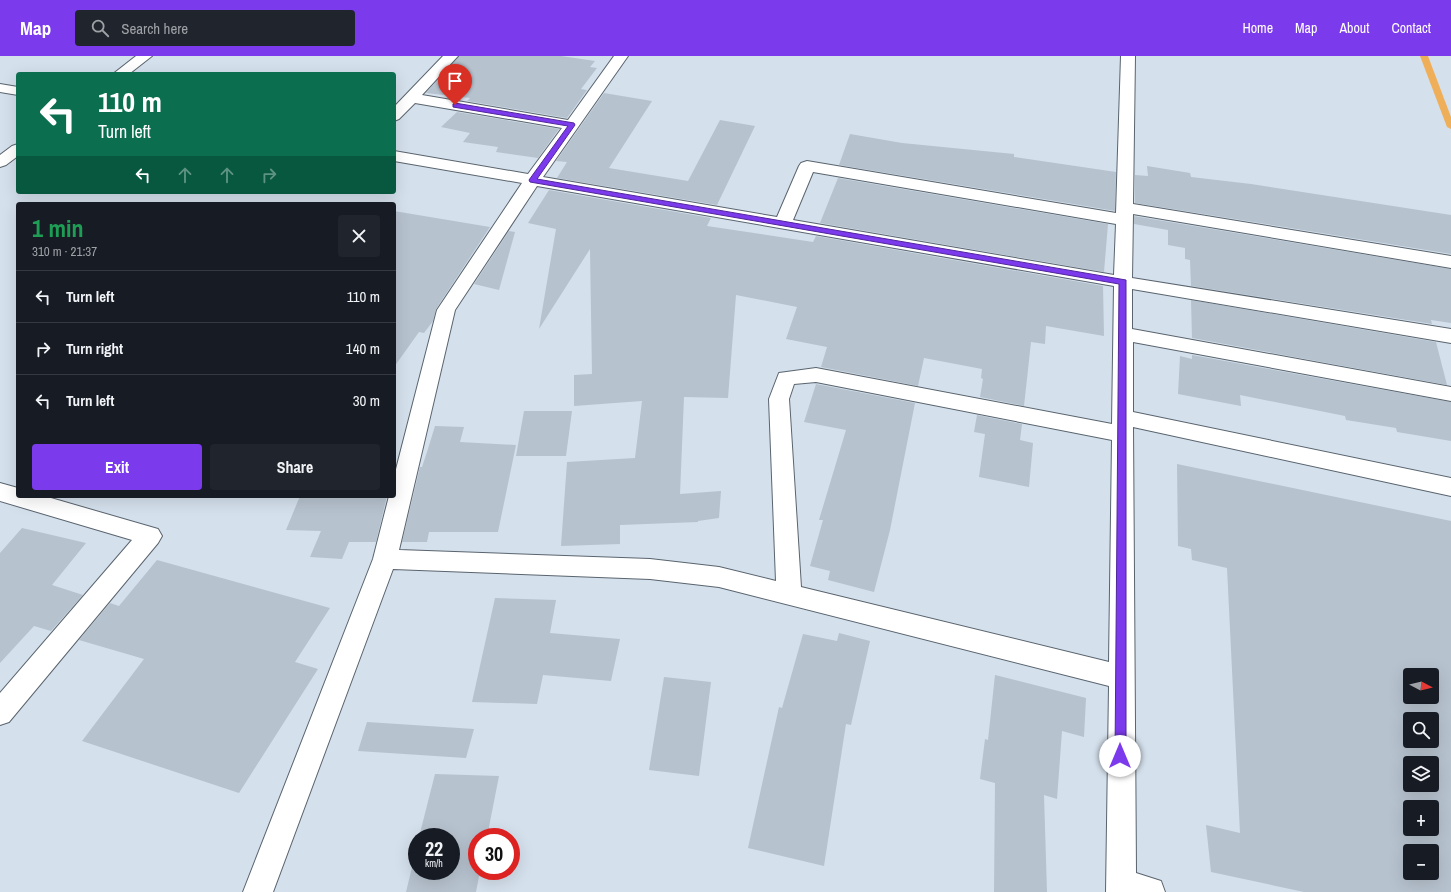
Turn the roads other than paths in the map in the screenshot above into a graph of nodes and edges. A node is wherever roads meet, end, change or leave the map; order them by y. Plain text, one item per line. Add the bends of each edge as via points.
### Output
1 (145, 56) edge
2 (451, 56) edge
3 (1128, 56) edge
4 (616, 57) edge
5 (123, 72) edge
6 (0, 88) edge
7 (16, 91) edge
8 (411, 98) junction
9 (396, 114) edge
10 (572, 125) junction
11 (16, 150) edge
12 (396, 156) edge
13 (0, 162) edge
14 (532, 180) junction
15 (1125, 214) junction
16 (783, 224) junction
17 (1451, 262) edge
18 (1123, 282) junction
19 (1123, 334) junction
20 (1451, 336) edge
21 (1451, 394) edge
22 (1122, 426) junction
23 (1451, 487) edge
24 (0, 492) edge
25 (16, 497) edge
26 (20, 498) edge
27 (385, 559) junction
28 (789, 595) junction
29 (1120, 676) junction
30 (0, 713) edge
31 (1120, 888) edge
32 (258, 892) edge
33 (1150, 892) edge

1 - 5 street
2 - 8 street
3 - 15 street
4 - 10 street
6 - 7 street
8 - 9 street
8 - 10 street
10 - 14 street
11 - 13 street
12 - 14 street
14 - 16 street
14 - 27 street via 446,310
15 - 16 street via 808,166
15 - 17 street
15 - 18 street
16 - 18 street
18 - 19 street
18 - 20 street
19 - 21 street
19 - 22 street
22 - 23 street
22 - 28 street via 816,375 786,378 779,399
22 - 29 street
24 - 25 street
26 - 30 street via 150,536
27 - 28 street via 650,569 719,577
27 - 32 street
28 - 29 street
29 - 31 street
31 - 33 street

